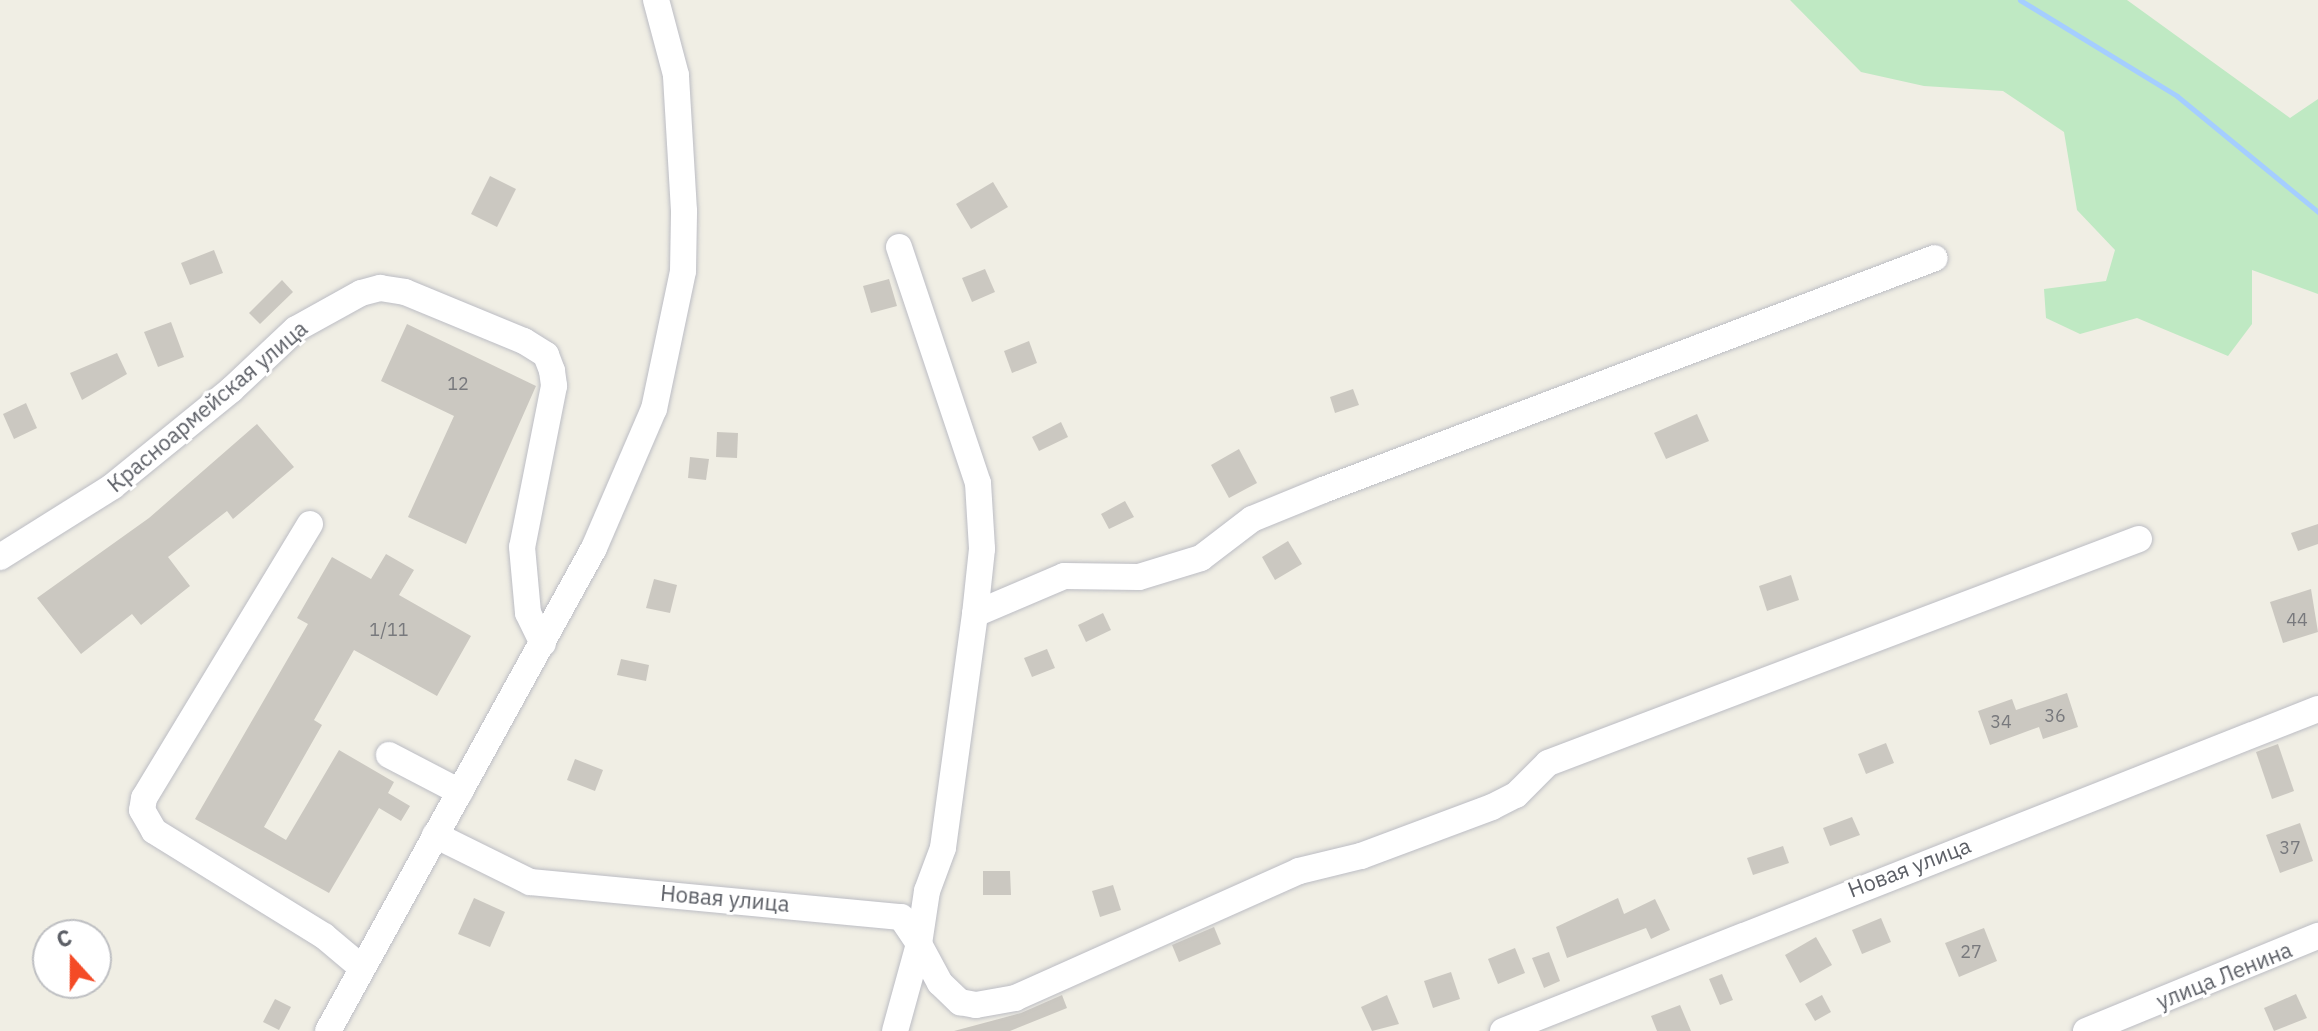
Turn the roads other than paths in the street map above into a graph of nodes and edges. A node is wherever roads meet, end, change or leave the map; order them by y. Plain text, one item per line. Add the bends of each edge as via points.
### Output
1 (656, 0) edge
2 (899, 247) dead end
3 (1935, 258) dead end
4 (310, 524) dead end
5 (2139, 539) dead end
6 (0, 557) edge
7 (975, 614) junction
8 (543, 644) junction
9 (2318, 709) edge
10 (389, 755) dead end
11 (460, 792) junction
12 (435, 835) junction
13 (2318, 936) edge
14 (919, 944) junction
15 (361, 967) junction
16 (328, 1031) edge
17 (895, 1031) edge
18 (1503, 1031) edge
19 (2086, 1031) edge

1 - 8 street via 676,75 683,271 654,409 619,496
2 - 7 street via 978,483 982,549
3 - 7 street via 1252,519 1201,558 1139,577 1064,576
4 - 15 street via 144,798 142,810 154,831 324,936
5 - 14 street, Новая улица via 1548,763 1516,795 1492,807 1361,856 1299,871 1015,998 976,1005 960,1002 940,983
6 - 8 street, Красноармейская улица via 113,486 296,329 361,293 380,288 405,292 546,355 554,386 522,547 528,613
7 - 14 street via 943,848 927,891
8 - 11 street
9 - 18 street, Новая улица
10 - 11 street
11 - 12 street
12 - 14 street, Новая улица via 530,882 881,912 901,917
12 - 15 street
13 - 19 street, улица Ленина
14 - 17 street
15 - 16 street

